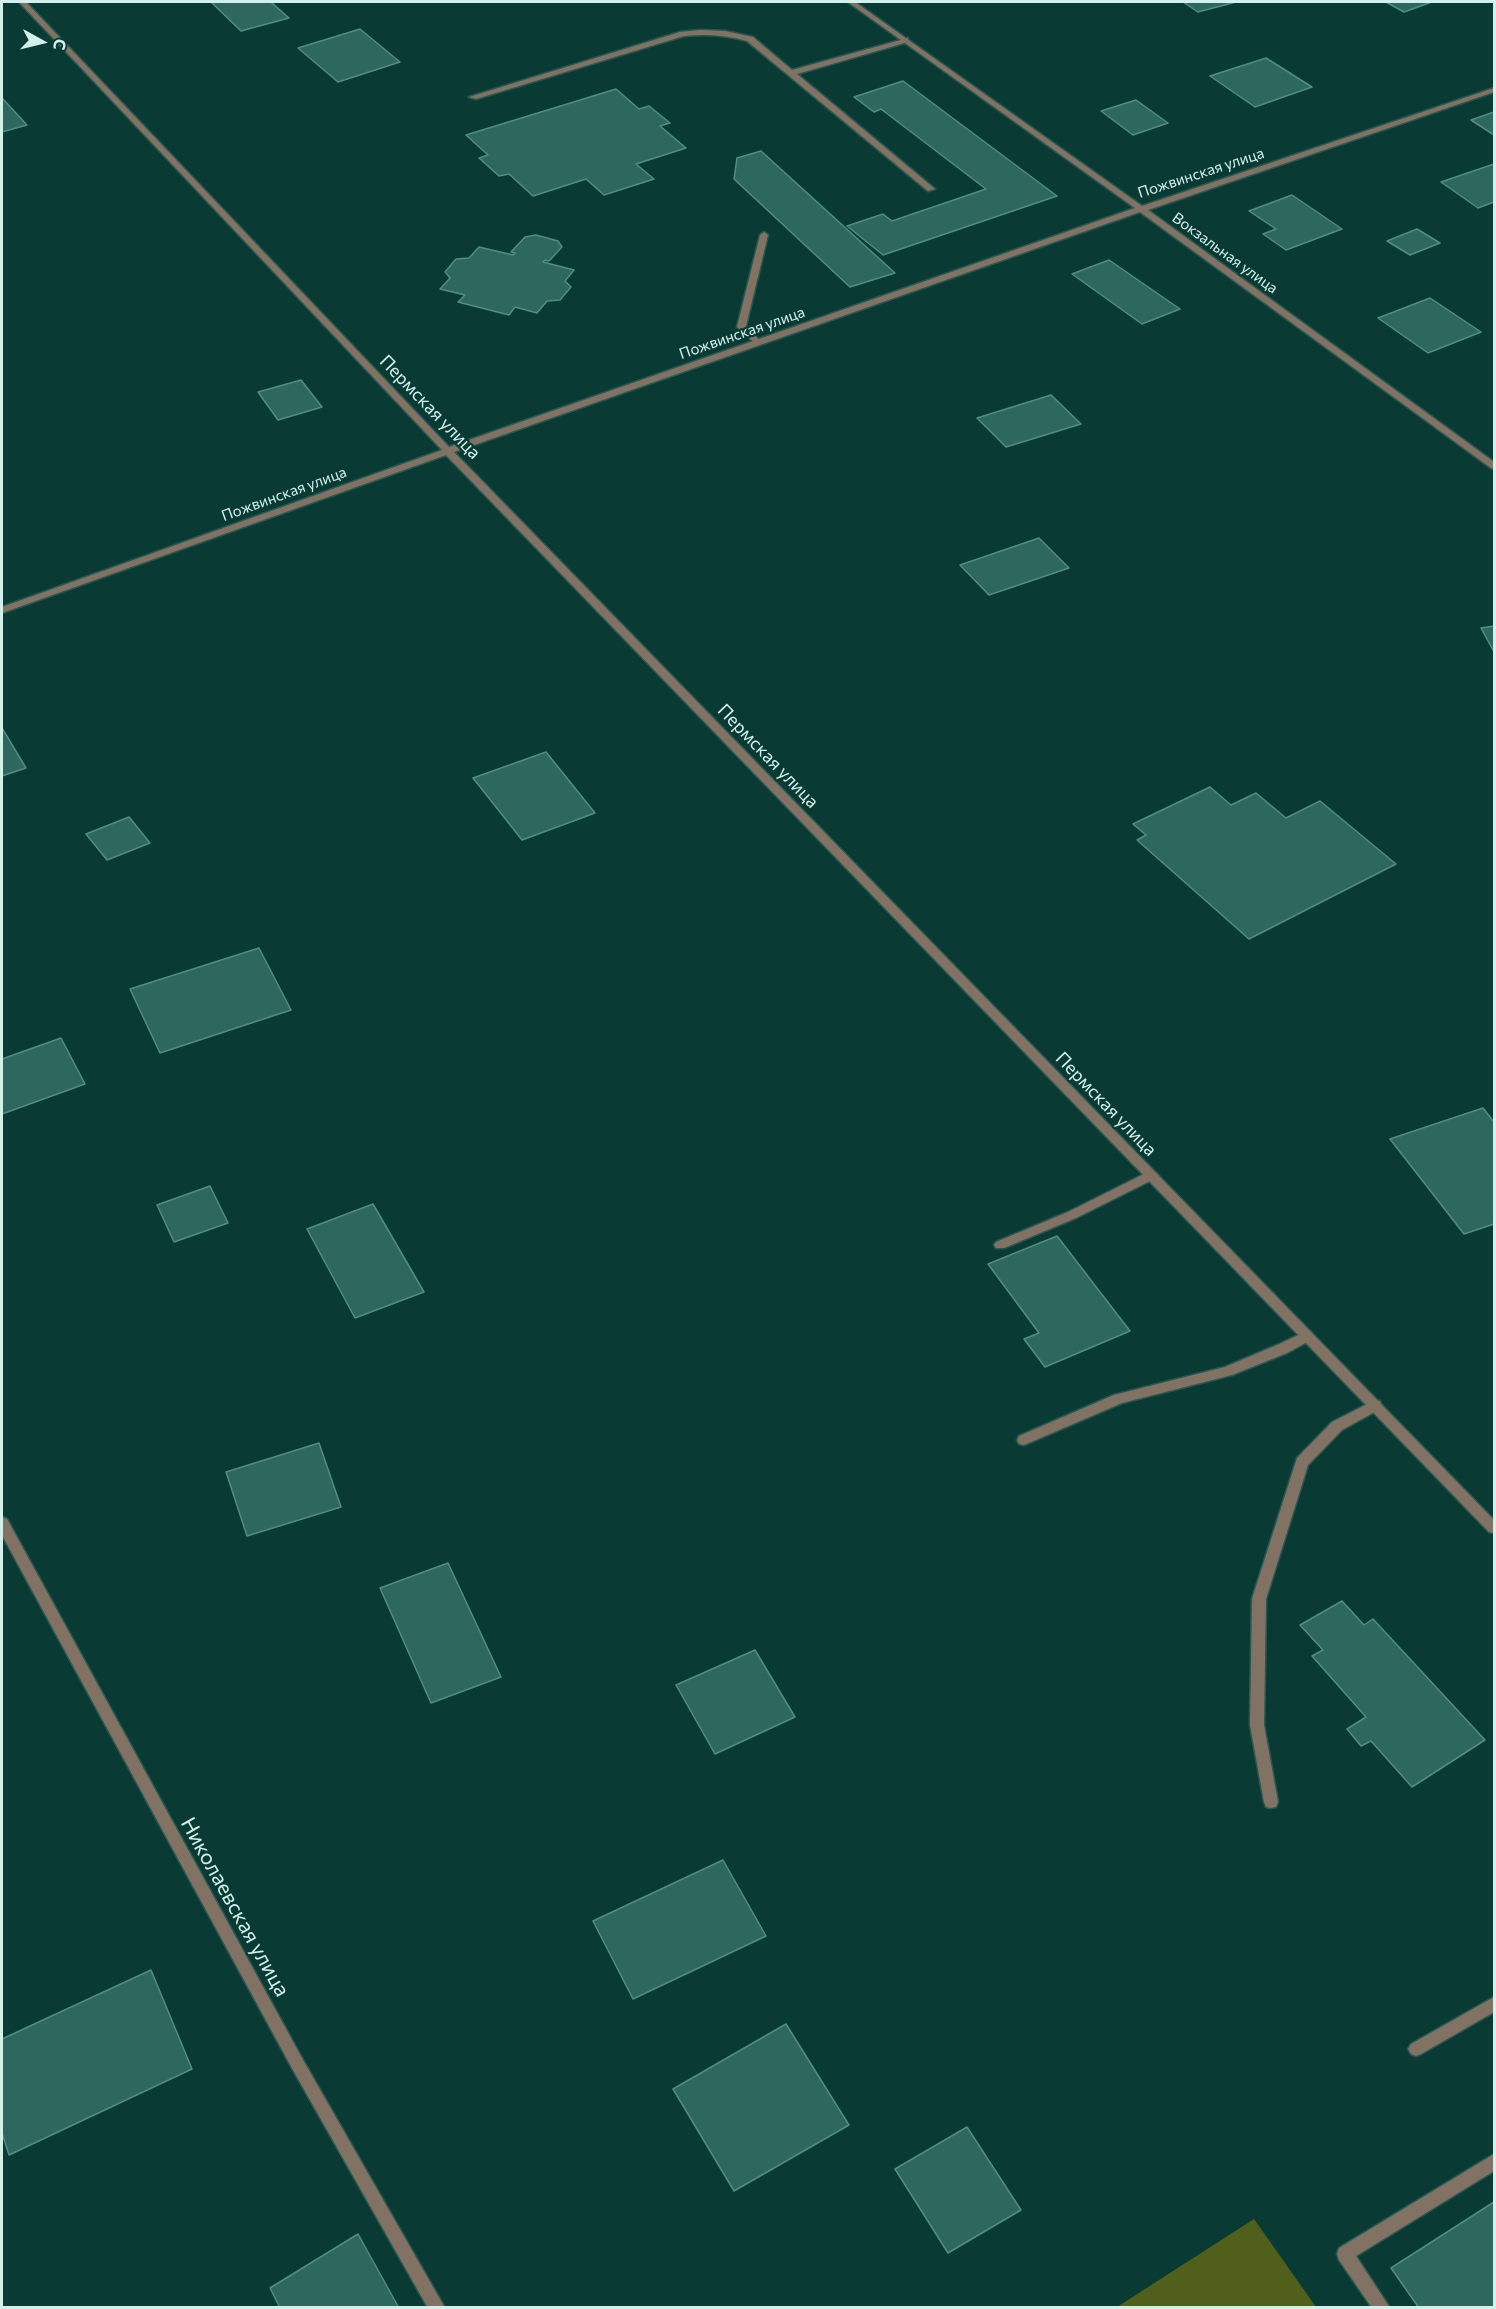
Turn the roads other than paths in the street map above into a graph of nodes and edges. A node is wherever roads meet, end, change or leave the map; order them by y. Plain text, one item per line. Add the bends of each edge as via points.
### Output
1 (22, 2) edge
2 (851, 2) edge
3 (905, 39) junction
4 (791, 73) junction
5 (1494, 90) edge
6 (472, 97) dead end
7 (931, 189) dead end
8 (1140, 208) junction
9 (764, 236) dead end
10 (757, 342) junction
11 (447, 450) junction
12 (1494, 466) edge
13 (2, 610) edge
14 (1152, 1175) junction
15 (1000, 1245) dead end
16 (1307, 1336) junction
17 (1375, 1405) junction
18 (1024, 1440) dead end
19 (2, 1523) edge
20 (1494, 1528) edge
21 (1271, 1802) dead end
22 (1494, 2004) edge
23 (1416, 2049) dead end
24 (1494, 2162) edge
25 (437, 2307) edge
26 (1382, 2307) edge

1 - 11 street, Пермская улица
2 - 3 street, Вокзальная улица
3 - 4 street
3 - 8 street, Вокзальная улица
4 - 6 street via 750,39 707,31 683,34
4 - 7 street
5 - 8 street, Пожвинская улица
8 - 10 street, Пожвинская улица
8 - 12 street, Вокзальная улица
9 - 10 street via 741,327
10 - 11 street, Пожвинская улица
11 - 13 street, Пожвинская улица
11 - 14 street, Пермская улица
14 - 15 street
14 - 16 street, Пермская улица
16 - 17 street, Пермская улица
16 - 18 street via 1227,1371 1119,1399
17 - 20 street, Пермская улица
17 - 21 street via 1337,1426 1302,1462 1259,1599 1257,1725
19 - 25 street, Николаевская улица via 298,2065
22 - 23 street
24 - 26 street via 1345,2254

